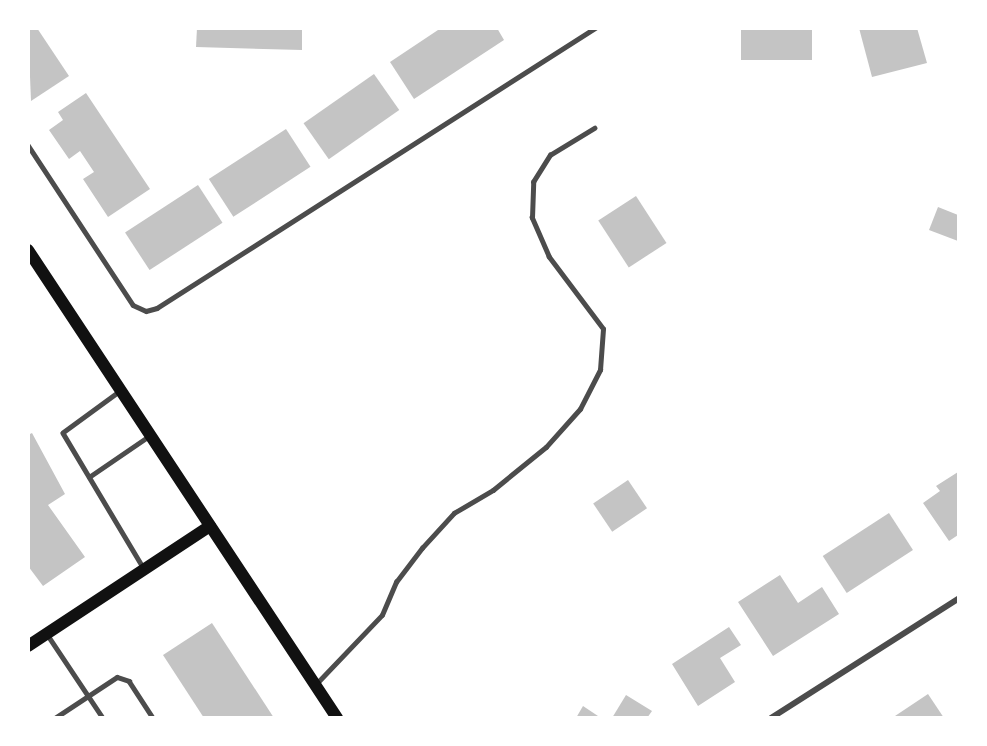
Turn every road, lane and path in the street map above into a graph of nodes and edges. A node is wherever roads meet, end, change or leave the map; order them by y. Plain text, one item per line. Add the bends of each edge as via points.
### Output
1 (595, 28) edge
2 (594, 128) dead end
3 (28, 145) edge
4 (28, 250) edge
5 (121, 391) junction
6 (150, 435) junction
7 (89, 477) junction
8 (210, 526) junction
9 (144, 570) junction
10 (958, 599) edge
11 (47, 634) junction
12 (28, 646) edge
13 (316, 684) junction
14 (88, 695) junction
15 (55, 717) edge
16 (103, 717) edge
17 (153, 717) edge
18 (337, 717) edge
19 (771, 717) edge

1 - 3 lane via 157,308 146,311 133,305
2 - 13 lane via 550,155 533,182 532,218 549,257 603,329 600,370 580,409 546,447 493,490 454,513 422,548 396,582 382,615
4 - 5 main road
5 - 6 main road
5 - 7 lane via 63,433
6 - 7 lane
6 - 8 main road
7 - 9 lane
8 - 9 main road
8 - 13 main road
9 - 11 main road
10 - 19 street
11 - 12 main road
11 - 14 lane
13 - 18 main road
14 - 15 lane
14 - 16 lane
14 - 17 lane via 117,677 129,681

